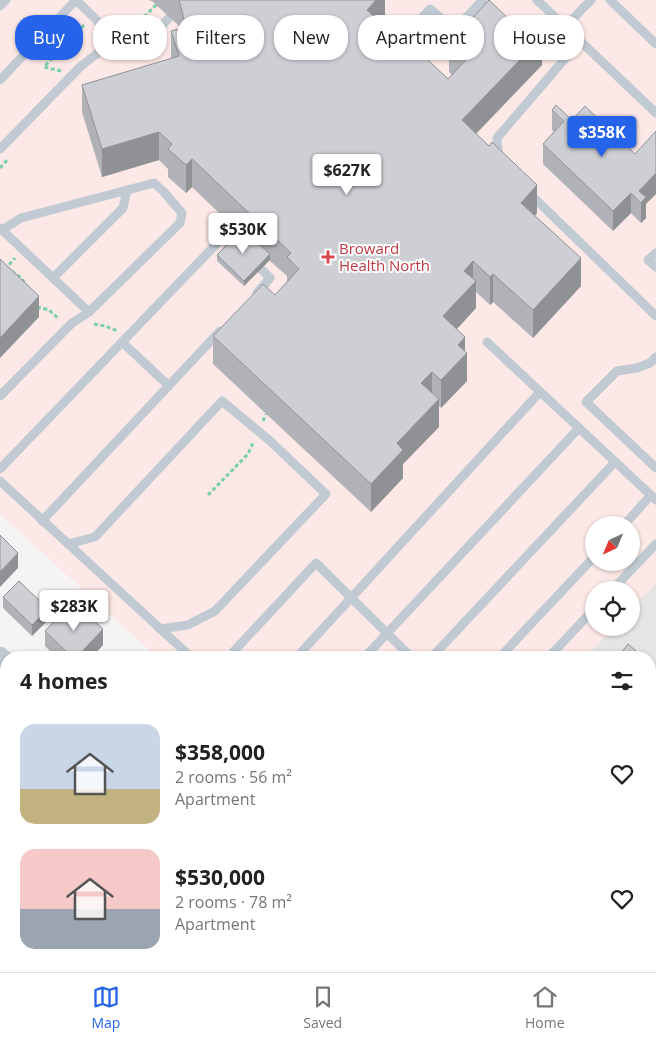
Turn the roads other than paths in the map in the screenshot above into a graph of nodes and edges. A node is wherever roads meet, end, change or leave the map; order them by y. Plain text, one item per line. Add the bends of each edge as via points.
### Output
1 (6, 0) edge
2 (76, 0) edge
3 (186, 0) edge
4 (483, 0) edge
5 (537, 0) edge
6 (591, 0) edge
7 (610, 0) edge
8 (0, 6) edge
9 (425, 15) edge
10 (437, 15) edge
11 (468, 15) edge
12 (553, 15) edge
13 (577, 15) edge
14 (93, 17) edge
15 (167, 20) edge
16 (656, 44) edge
17 (584, 45) edge
18 (93, 58) edge
19 (564, 60) edge
20 (0, 80) edge
21 (656, 113) edge
22 (0, 149) edge
23 (506, 171) edge
24 (521, 185) edge
25 (127, 190) junction
26 (1, 229) edge
27 (656, 253) edge
28 (656, 268) edge
29 (53, 278) junction
30 (250, 300) edge
31 (89, 312) junction
32 (656, 316) edge
33 (230, 321) edge
34 (122, 342) junction
35 (487, 342) dead end
36 (656, 357) edge
37 (169, 386) junction
38 (540, 392) junction
39 (0, 396) edge
40 (579, 428) junction
41 (615, 462) junction
42 (656, 468) edge
43 (0, 469) edge
44 (0, 481) edge
45 (653, 498) edge
46 (634, 516) edge
47 (42, 520) junction
48 (68, 544) junction
49 (656, 544) edge
50 (585, 567) edge
51 (621, 581) edge
52 (351, 597) junction
53 (585, 619) edge
54 (160, 629) junction
55 (387, 633) junction
56 (184, 651) edge
57 (235, 651) edge
58 (302, 651) edge
59 (370, 651) edge
60 (405, 651) edge
61 (438, 651) edge
62 (506, 651) edge
63 (555, 651) edge

1 - 8 lane
2 - 14 lane
2 - 20 lane
3 - 15 lane
4 - 11 lane
5 - 12 lane
6 - 13 lane
7 - 16 lane
9 - 10 lane via 430,9
17 - 21 lane
18 - 22 lane
19 - 23 lane via 496,138 499,164
24 - 32 lane
25 - 26 lane via 21,218
25 - 29 lane via 123,208
25 - 31 lane via 154,183 182,212 180,223
26 - 29 lane
27 - 28 lane via 648,260
29 - 31 lane
30 - 34 lane via 270,278 225,235
31 - 39 lane via 74,321
33 - 37 lane
34 - 37 lane
34 - 43 lane
35 - 38 lane
36 - 42 lane via 637,368 617,371 586,402
37 - 47 lane
38 - 40 lane
38 - 52 lane
40 - 41 lane
40 - 55 lane
41 - 45 lane
41 - 61 lane
44 - 47 lane
45 - 46 lane
47 - 48 lane
48 - 54 lane
48 - 54 lane via 94,537 222,401 326,494 215,611 188,625
49 - 51 lane
50 - 62 lane
52 - 55 lane
52 - 57 lane via 316,563
52 - 58 lane
53 - 63 lane
54 - 56 lane
55 - 59 lane
55 - 60 lane

